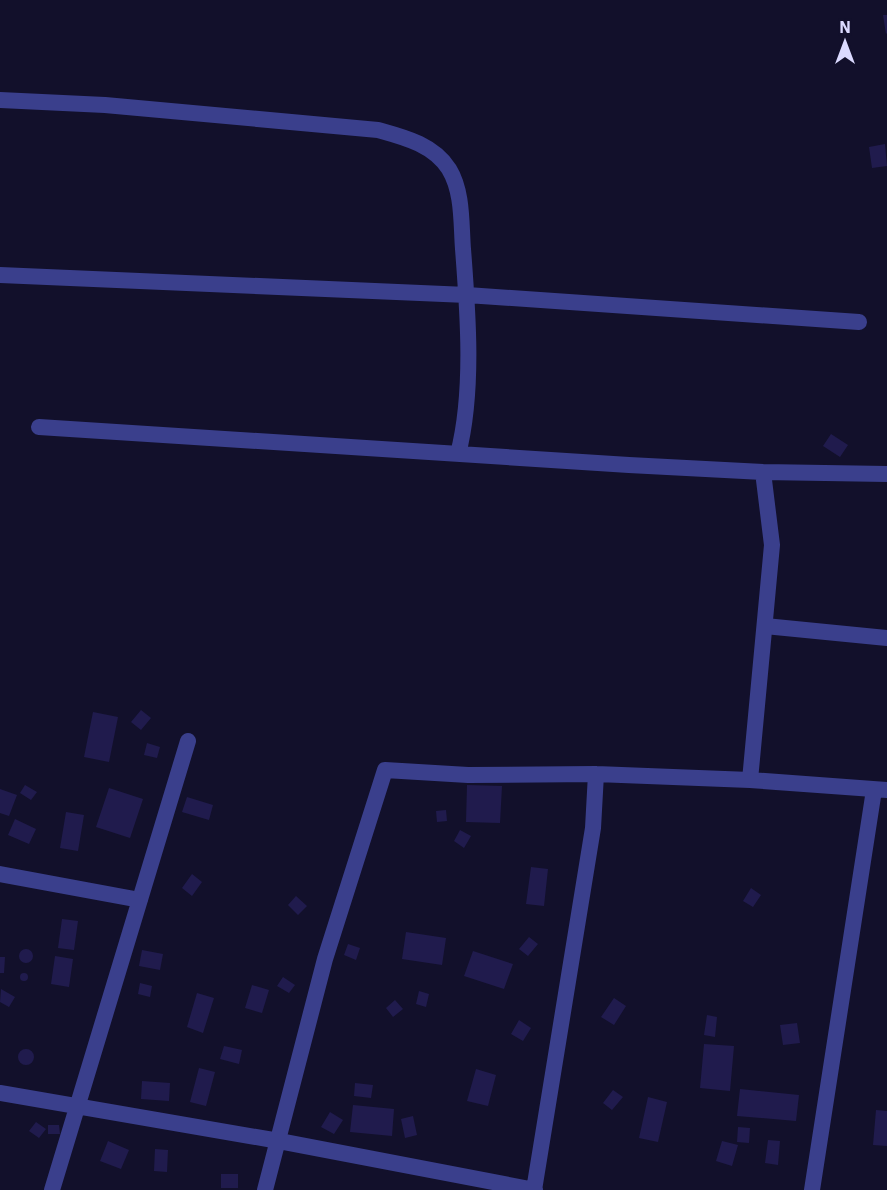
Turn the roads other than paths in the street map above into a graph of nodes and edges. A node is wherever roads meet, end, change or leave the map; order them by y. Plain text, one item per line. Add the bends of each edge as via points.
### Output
1 (0, 100) edge
2 (0, 274) edge
3 (467, 295) junction
4 (859, 322) dead end
5 (39, 426) dead end
6 (458, 454) junction
7 (763, 472) junction
8 (887, 474) edge
9 (765, 626) junction
10 (887, 639) edge
11 (188, 741) dead end
12 (596, 774) junction
13 (750, 780) junction
14 (881, 790) edge
15 (0, 874) edge
16 (140, 900) junction
17 (0, 1093) edge
18 (77, 1106) junction
19 (279, 1141) junction
20 (52, 1190) edge
21 (265, 1190) edge
22 (534, 1190) edge
23 (812, 1190) edge

1 - 3 street via 105,105 367,129 414,140 448,168 458,191
2 - 3 street
3 - 4 street
3 - 6 street via 464,431
5 - 6 street
6 - 7 street
7 - 8 street
7 - 9 street via 772,545
9 - 10 street
9 - 13 street
11 - 16 street
12 - 13 street
12 - 19 street via 468,775 385,770 325,959
12 - 22 street via 592,828
13 - 14 street
14 - 23 street
15 - 16 street
16 - 18 street
17 - 18 street
18 - 19 street
18 - 20 street
19 - 21 street
19 - 22 street

